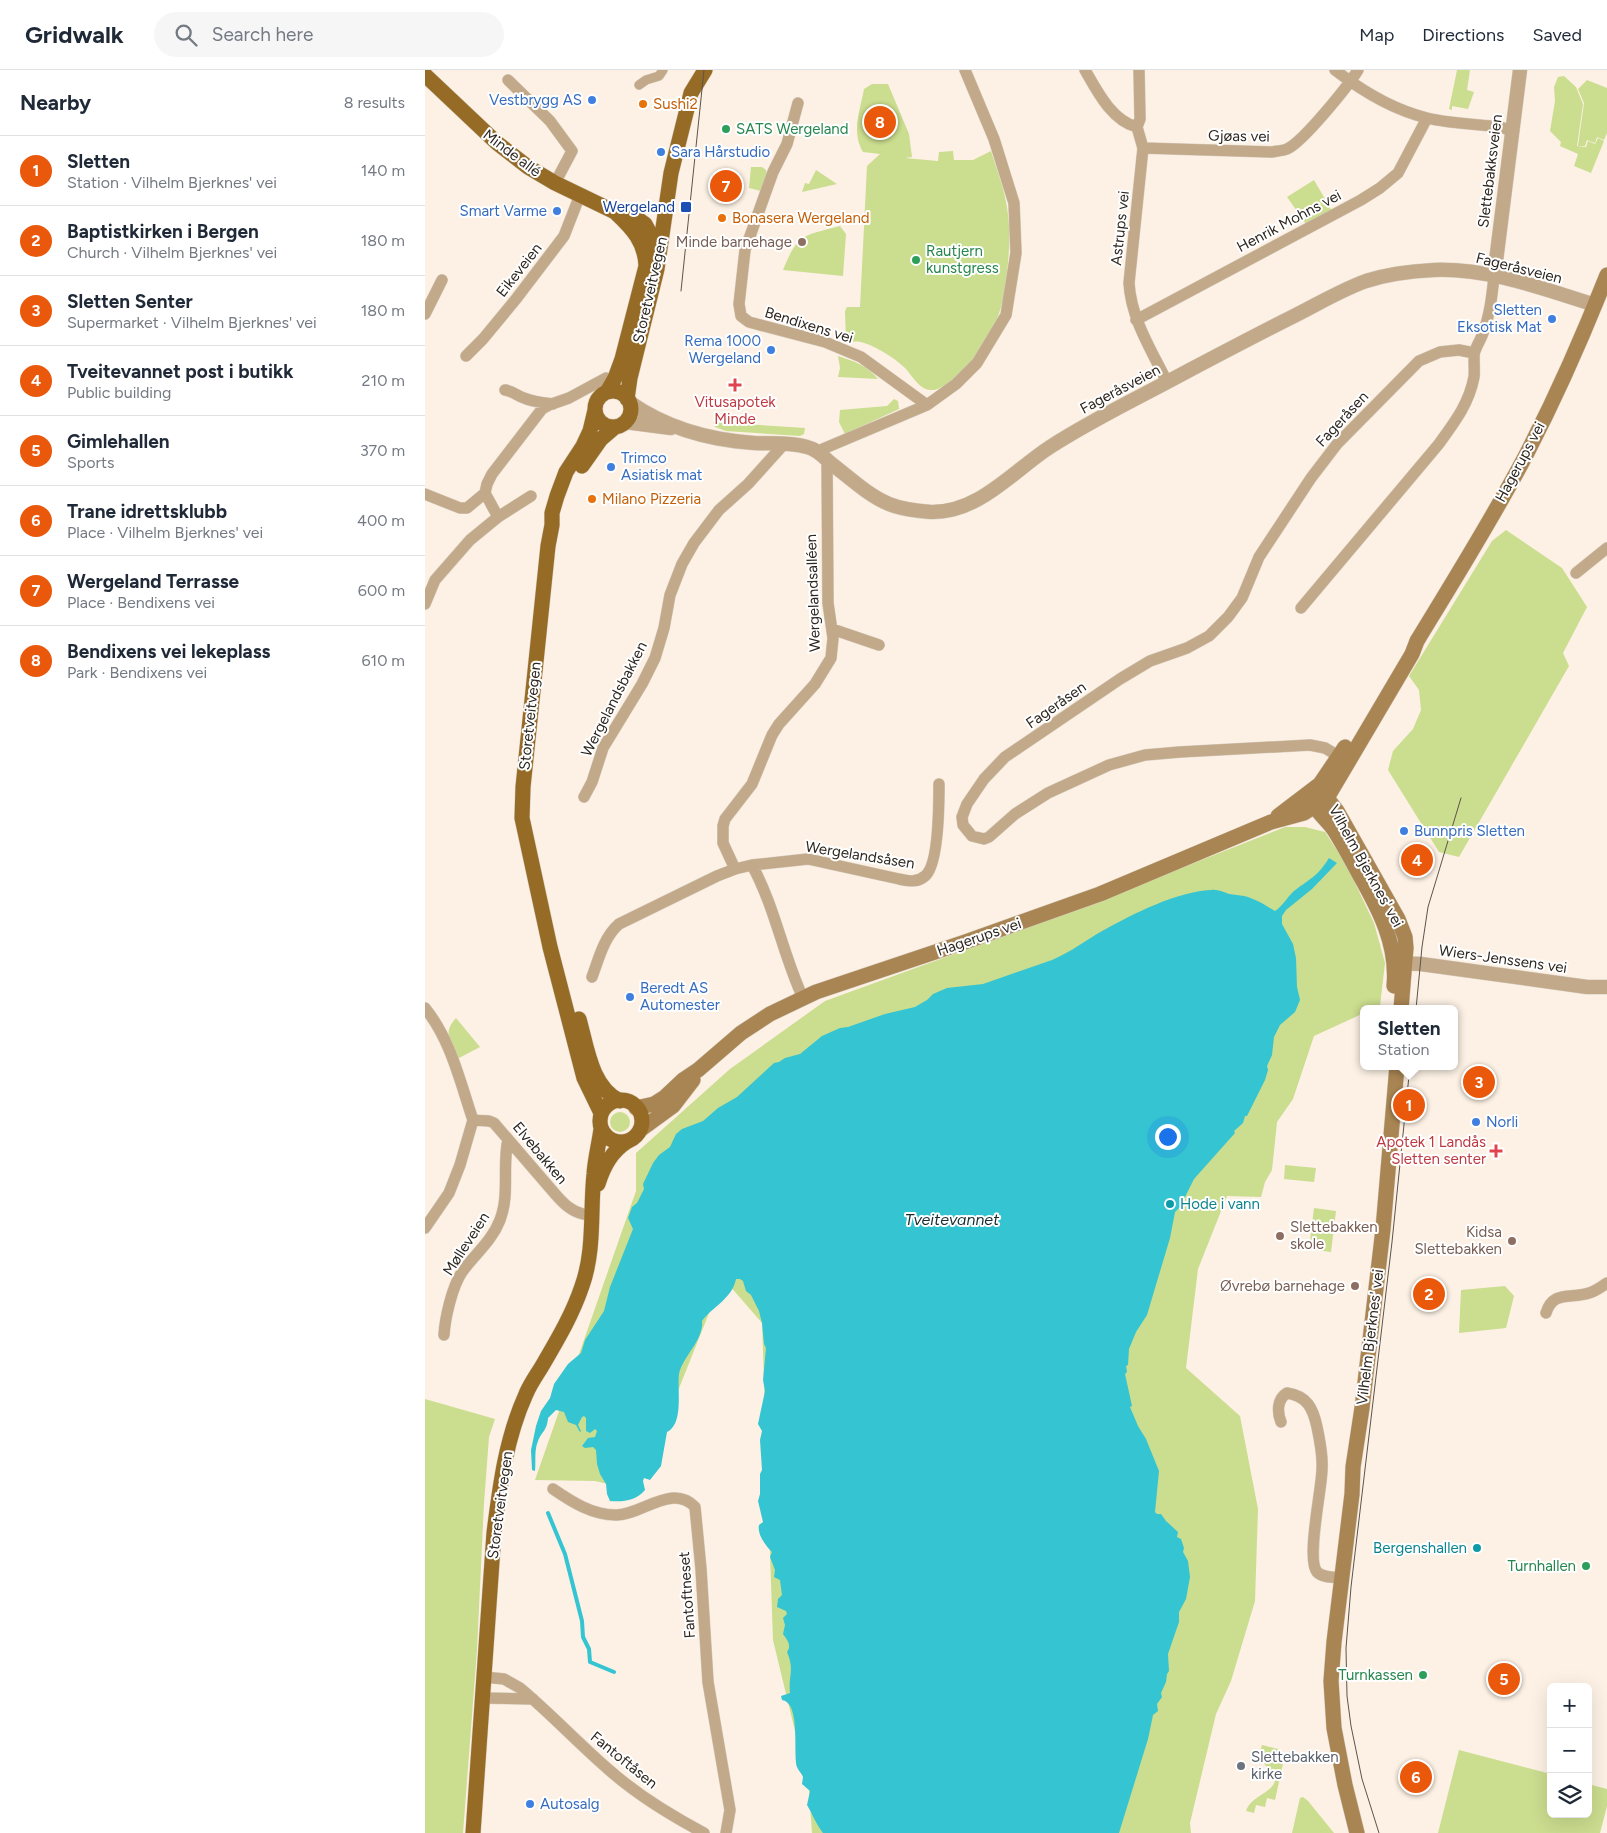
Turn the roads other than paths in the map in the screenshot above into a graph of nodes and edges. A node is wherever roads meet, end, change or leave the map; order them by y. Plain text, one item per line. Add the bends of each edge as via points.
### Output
1 (663, 70) edge
2 (705, 70) edge
3 (965, 70) edge
4 (1085, 70) edge
5 (1139, 70) edge
6 (1335, 70) edge
7 (1358, 70) edge
8 (1520, 70) edge
9 (425, 76) edge
10 (507, 80) dead end
11 (1351, 82) junction
12 (639, 84) dead end
13 (798, 102) dead end
14 (1427, 118) junction
15 (1137, 127) junction
16 (1511, 131) junction
17 (1143, 148) junction
18 (555, 183) junction
19 (580, 195) junction
20 (613, 211) junction
21 (657, 269) junction
22 (1607, 275) edge
23 (1494, 277) junction
24 (442, 280) dead end
25 (1595, 305) junction
26 (636, 306) joint
27 (425, 314) edge
28 (1136, 320) junction
29 (1473, 353) junction
30 (466, 356) dead end
31 (1167, 382) junction
32 (606, 385) junction
33 (505, 390) dead end
34 (628, 401) junction
35 (553, 404) junction
36 (927, 406) junction
37 (595, 410) junction
38 (620, 424) junction
39 (678, 428) junction
40 (784, 444) junction
41 (823, 456) junction
42 (485, 493) junction
43 (425, 494) edge
44 (531, 496) dead end
45 (498, 516) junction
46 (552, 525) junction
47 (1607, 548) edge
48 (1576, 573) dead end
49 (430, 577) edge
50 (425, 604) edge
51 (1301, 608) dead end
52 (832, 629) junction
53 (879, 645) dead end
54 (1344, 759) junction
55 (939, 784) dead end
56 (584, 798) dead end
57 (1327, 798) junction
58 (1313, 800) junction
59 (753, 865) junction
60 (735, 869) junction
61 (542, 906) junction
62 (1400, 963) junction
63 (592, 977) dead end
64 (1607, 987) edge
65 (803, 998) junction
66 (1393, 1005) edge
67 (1401, 1005) edge
68 (425, 1008) edge
69 (699, 1070) junction
70 (1397, 1070) edge
71 (620, 1101) junction
72 (636, 1108) junction
73 (601, 1113) junction
74 (473, 1120) junction
75 (601, 1129) junction
76 (640, 1130) junction
77 (508, 1139) junction
78 (628, 1141) junction
79 (594, 1195) junction
80 (583, 1214) dead end
81 (425, 1228) edge
82 (1607, 1283) edge
83 (1546, 1313) dead end
84 (444, 1335) dead end
85 (1281, 1422) dead end
86 (553, 1489) dead end
87 (1343, 1578) junction
88 (484, 1677) junction
89 (483, 1698) junction
90 (533, 1699) junction
91 (473, 1833) edge
92 (704, 1833) edge
93 (726, 1833) edge
94 (1357, 1833) edge

1 - 12 street via 659,76
2 - 21 main road, Storetveitvegen via 691,93 668,188
3 - 36 street via 994,139 1014,203 1017,253 1006,316 977,363
4 - 15 street via 1109,108 1127,125
5 - 15 street, Astrups vei via 1140,114
6 - 11 street
7 - 11 street, Gjøas vei
8 - 16 street, Slettebakksveien
9 - 18 main road, Minde allé via 505,151
10 - 18 street via 550,121 572,151
11 - 14 street via 1387,104
11 - 17 street, Gjøas vei via 1300,140 1287,148 1271,152
13 - 36 street, Bendixens vei via 787,144 773,172 745,250 739,304 741,316 749,322 825,342 861,357
14 - 16 street
14 - 28 street, Henrik Mohns vei via 1398,173 1380,188
15 - 17 street, Astrups vei
16 - 23 street, Slettebakksveien
17 - 28 street, Astrups vei via 1129,284
18 - 19 main road, Minde allé
19 - 20 main road, Minde allé
19 - 30 street, Eikeveien via 565,236
20 - 21 main road, Minde allé via 638,219 648,229 655,246
20 - 26 main road, Minde allé via 637,234 645,252 646,266
21 - 34 main road, Storetveitvegen via 629,378
22 - 25 main road, Hagerups vei
23 - 25 street, Fageråsveien
23 - 29 street via 1493,296 1483,333
23 - 31 street, Fageråsveien via 1437,270 1368,281
24 - 27 street
25 - 54 main road, Hagerups vei via 1522,461 1413,654
26 - 32 main road, Storetveitvegen via 623,359 615,378
28 - 31 street, Astrups vei
29 - 51 street via 1476,364 1474,378 1459,416
29 - 54 street, Fageråsen via 1459,350 1440,352 1419,361 1337,444 1316,471 1259,557 1242,598 1228,617 1209,636 1187,648 1149,661 1005,758 984,779 967,804 963,825 971,836 984,839 1048,793 1109,765 1145,755 1310,744
31 - 41 street, Fageråsveien via 1053,445 974,502 950,510 933,512 890,505
32 - 34 main road
32 - 35 street
32 - 37 main road
33 - 35 street via 525,399
34 - 38 main road via 630,415
34 - 39 street, Fageråsveien
35 - 42 street via 542,409 492,474
36 - 41 street
37 - 38 main road via 601,422 610,426
37 - 46 main road, Storetveitvegen via 583,446 566,472 557,496
38 - 39 street, Fageråsveien
38 - 46 main road, Storetveitvegen via 591,452
39 - 40 street, Fageråsveien via 732,441
40 - 41 street, Fageråsveien via 800,445
40 - 56 street, Wergelandsbakken via 719,510 682,564 672,589 655,658 603,748
41 - 52 street, Wergelandsalléen via 828,603
42 - 43 street via 467,508
42 - 45 street
44 - 45 street
45 - 49 street
46 - 61 main road, Storetveitvegen via 522,802 522,818
47 - 48 street
49 - 50 street
52 - 53 street
52 - 60 street, Wergelandsalléen via 831,658 827,666 779,724 752,784 725,819 723,843
54 - 57 main road, Hagerups vei
54 - 58 main road, Hagerups vei via 1326,777
55 - 59 street, Wergelandsåsen via 939,819 932,865 925,877 914,882 808,859
57 - 58 main road, Vilhelm Bjerknes' vei
57 - 62 main road, Vilhelm Bjerknes' vei via 1398,919 1405,937
58 - 62 main road, Vilhelm Bjerknes' vei via 1333,827 1375,901
58 - 65 main road, Hagerups vei via 1271,822 1100,894
59 - 60 street, Wergelandsåsen
59 - 65 street
60 - 63 street, Wergelandsåsen via 611,930
61 - 71 main road, Storetveitvegen via 593,1070 603,1087
61 - 73 main road, Storetveitvegen via 578,1058
62 - 64 street, Wiers-Jenssens vei via 1587,988
62 - 66 main road, Vilhelm Bjerknes' vei
62 - 67 main road, Vilhelm Bjerknes' vei
65 - 69 main road, Hagerups vei via 741,1033
68 - 74 street via 435,1020 450,1051
69 - 72 main road, Hagerups vei via 654,1104
69 - 76 main road, Hagerups vei via 673,1106
70 - 87 main road, Vilhelm Bjerknes' vei via 1383,1229 1353,1467
71 - 72 main road
71 - 73 main road via 609,1104
72 - 76 main road via 641,1118
73 - 75 main road
74 - 77 street, Elvebakken via 494,1123
74 - 81 street via 449,1193
75 - 78 main road via 615,1141
75 - 79 main road, Storetveitvegen via 593,1174
76 - 78 main road
77 - 80 street, Elvebakken via 566,1206
77 - 84 street, Mølleveien via 504,1170 505,1204 501,1218 485,1247 461,1274
78 - 79 main road, Storetveitvegen via 610,1156
79 - 88 main road, Storetveitvegen via 589,1261 583,1285 573,1312 527,1391 506,1451 494,1533
82 - 83 street via 1589,1293 1558,1297 1552,1300
85 - 87 street via 1278,1408 1282,1396 1287,1393 1301,1397 1310,1405 1319,1438 1322,1468 1314,1564 1318,1573 1324,1576
86 - 93 street, Fantoftneset via 585,1508 607,1514 634,1512 668,1499 687,1500 695,1508 708,1682 730,1810
87 - 94 main road, Vilhelm Bjerknes' vei via 1331,1681 1334,1728
88 - 89 main road, Storetveitvegen
88 - 90 street, Fantoftåsen via 505,1679
89 - 90 street
89 - 91 main road, Storetveitvegen
90 - 92 street, Fantoftåsen via 609,1770 655,1805

